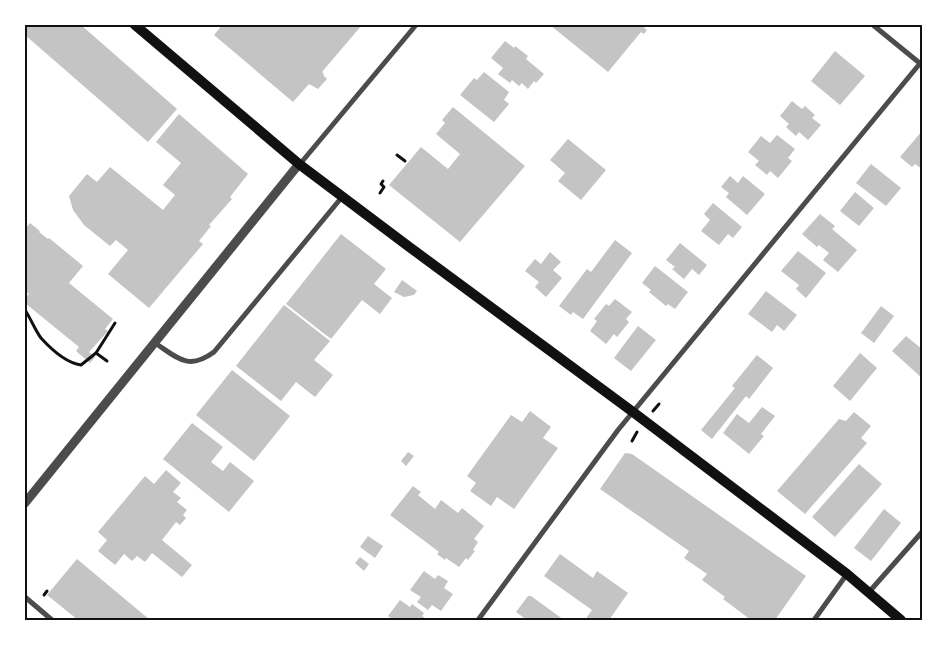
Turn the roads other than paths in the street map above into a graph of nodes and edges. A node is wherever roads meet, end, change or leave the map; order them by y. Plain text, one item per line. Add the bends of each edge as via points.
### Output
1 (135, 25) edge
2 (416, 25) edge
3 (873, 25) edge
4 (921, 63) edge
5 (299, 164) junction
6 (342, 197) junction
7 (155, 343) junction
8 (633, 412) junction
9 (25, 502) edge
10 (922, 532) edge
11 (847, 574) junction
12 (869, 592) junction
13 (25, 597) edge
14 (52, 620) edge
15 (478, 620) edge
16 (814, 620) edge
17 (901, 620) edge

1 - 5 main road
2 - 5 street
3 - 4 street
4 - 8 street
5 - 6 main road
5 - 7 street
6 - 7 street via 214,352 194,362 181,360
6 - 8 main road
7 - 9 street
8 - 11 main road
8 - 15 street
10 - 12 street
11 - 12 main road
11 - 16 street
12 - 17 main road
13 - 14 street

